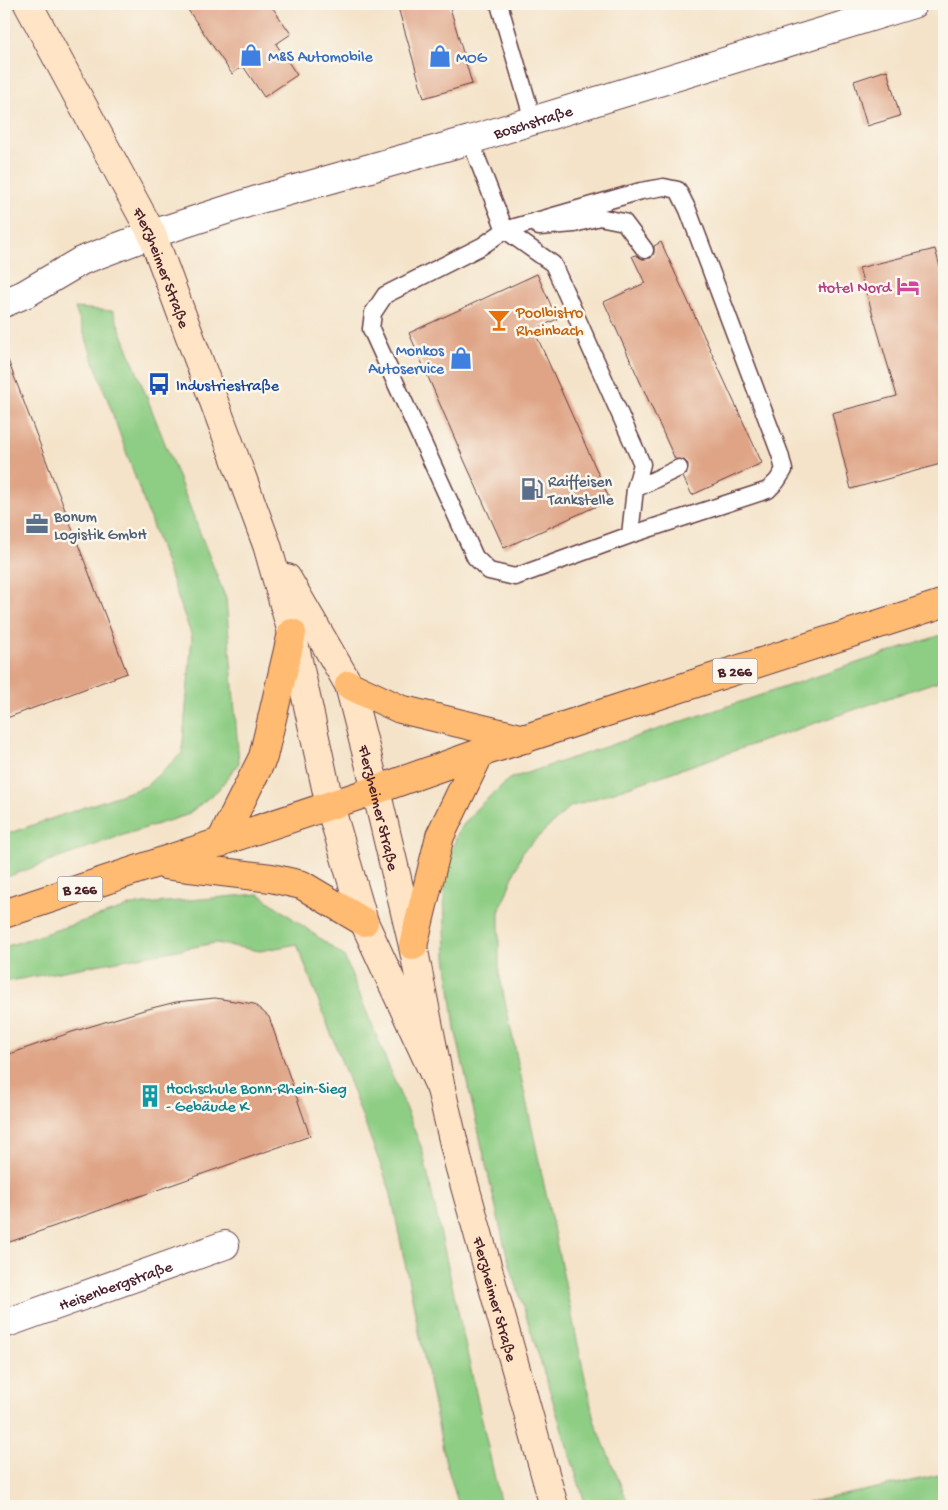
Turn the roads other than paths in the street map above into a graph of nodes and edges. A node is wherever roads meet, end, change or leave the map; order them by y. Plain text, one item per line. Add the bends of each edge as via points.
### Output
1 (28, 4) edge
2 (499, 4) edge
3 (913, 4) edge
4 (534, 120) junction
5 (470, 140) junction
6 (505, 230) junction
7 (152, 234) junction
8 (646, 250) dead end
9 (4, 303) edge
10 (679, 468) dead end
11 (635, 489) junction
12 (630, 535) junction
13 (267, 545) junction
14 (944, 603) edge
15 (292, 633) junction
16 (349, 685) junction
17 (525, 738) junction
18 (480, 753) junction
19 (376, 790) junction
20 (330, 806) junction
21 (220, 842) junction
22 (156, 864) junction
23 (4, 914) edge
24 (364, 922) junction
25 (413, 946) junction
26 (441, 1089) junction
27 (225, 1245) dead end
28 (4, 1324) edge
29 (554, 1506) edge

1 - 7 main road, Flerzheimer Straße
2 - 4 lane
3 - 4 street, Boschstraße
4 - 5 street, Boschstraße
5 - 6 lane
5 - 7 street, Boschstraße via 260,199
6 - 8 lane via 574,224 599,217 624,222
6 - 11 lane via 553,264 642,464
6 - 12 lane via 482,246 385,295 373,313 371,329 475,557 489,571 515,577
6 - 12 lane via 664,187 678,190 688,210 784,470 768,490
7 - 9 street via 81,261
7 - 13 main road, Flerzheimer Straße
10 - 11 lane
11 - 12 lane
13 - 15 main road, Flerzheimer Straße
13 - 16 main road, Flerzheimer Straße
14 - 17 main road, B 266
15 - 20 main road, Flerzheimer Straße
15 - 21 main road via 262,757
16 - 17 main road via 400,710
16 - 19 main road, Flerzheimer Straße
17 - 18 main road, B 266
18 - 19 main road, B 266
18 - 25 main road via 440,836
19 - 20 main road, B 266
19 - 25 main road, Flerzheimer Straße
20 - 21 main road, B 266
20 - 24 main road, Flerzheimer Straße
21 - 22 main road, B 266
22 - 23 main road, B 266
22 - 24 main road via 271,878 302,885
24 - 26 main road, Flerzheimer Straße
25 - 26 main road, Flerzheimer Straße
26 - 29 main road, Flerzheimer Straße via 459,1165
27 - 28 street, Heisenbergstraße

